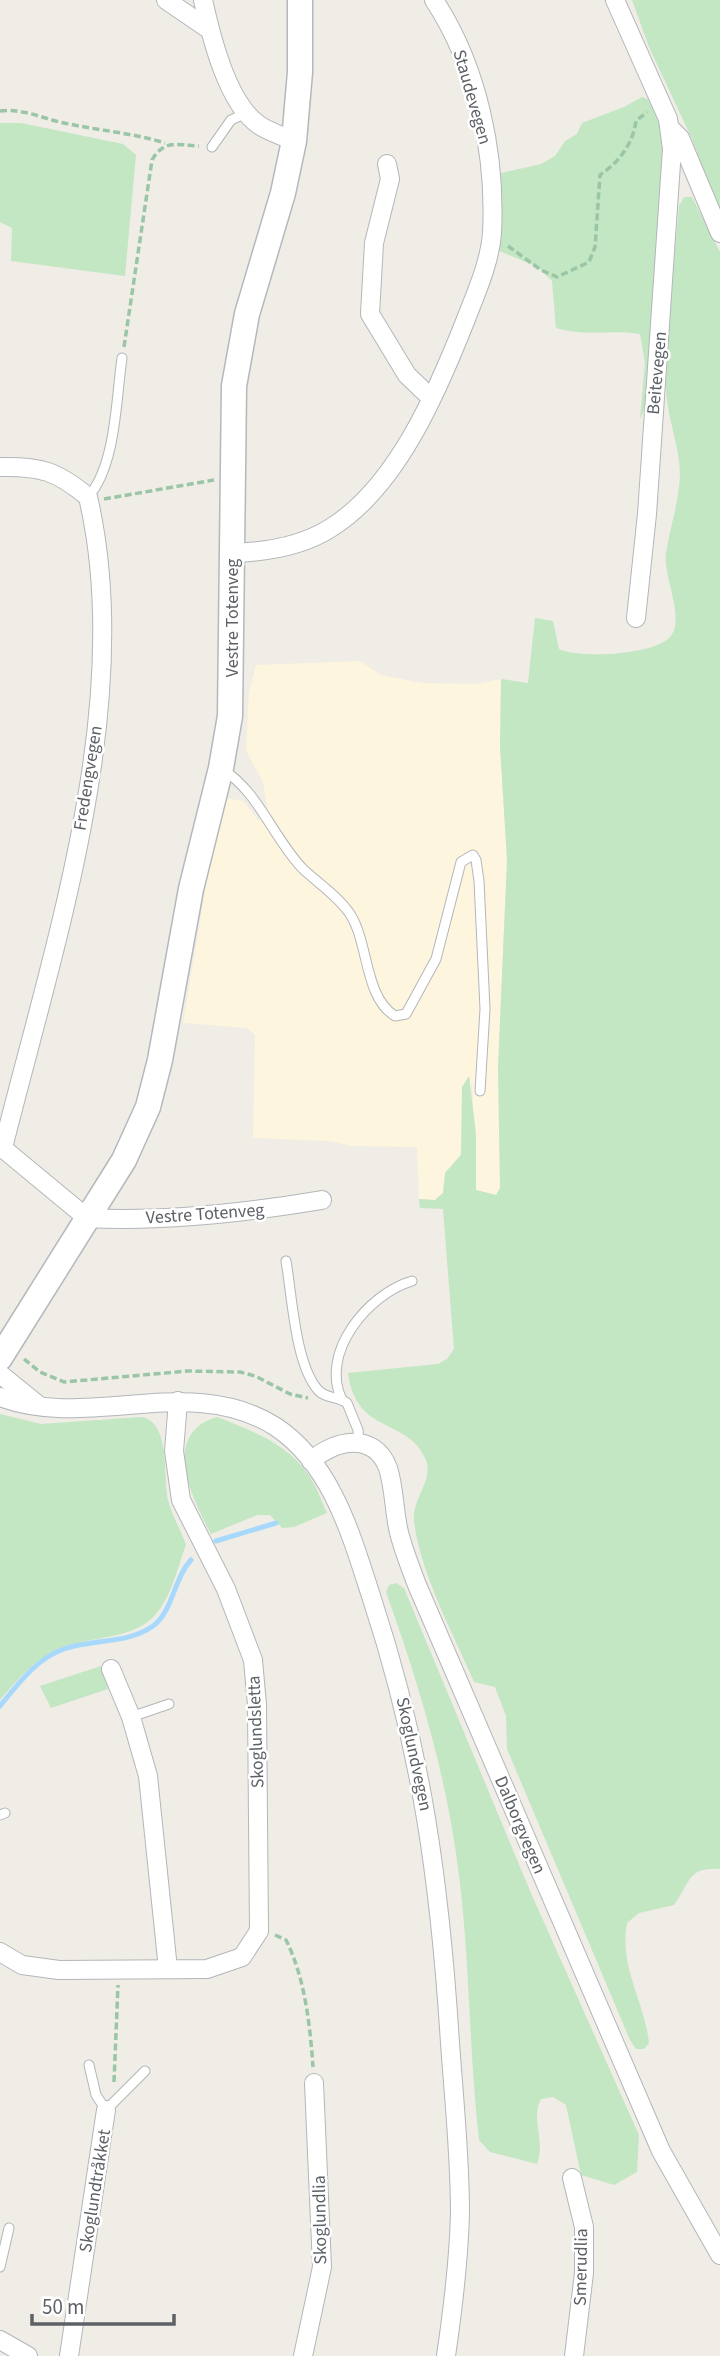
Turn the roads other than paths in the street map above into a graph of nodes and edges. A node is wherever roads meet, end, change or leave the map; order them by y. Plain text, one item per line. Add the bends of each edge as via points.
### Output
1 (166, 0) edge
2 (203, 0) edge
3 (300, 0) edge
4 (434, 0) edge
5 (615, 0) edge
6 (210, 30) junction
7 (246, 113) junction
8 (670, 128) junction
9 (294, 141) junction
10 (212, 146) road end
11 (387, 164) dead end
12 (720, 233) edge
13 (122, 359) road end
14 (431, 398) junction
15 (0, 467) edge
16 (88, 497) junction
17 (232, 553) junction
18 (636, 618) dead end
19 (221, 768) junction
20 (480, 1091) dead end
21 (2, 1147) edge
22 (322, 1200) dead end
23 (87, 1218) junction
24 (286, 1261) dead end
25 (412, 1281) dead end
26 (11, 1358) edge
27 (0, 1374) edge
28 (0, 1397) edge
29 (342, 1400) junction
30 (178, 1401) junction
31 (37, 1404) junction
32 (359, 1443) junction
33 (311, 1461) junction
34 (110, 1669) dead end
35 (169, 1704) dead end
36 (131, 1717) junction
37 (0, 1952) edge
38 (168, 1969) junction
39 (89, 2065) dead end
40 (145, 2071) dead end
41 (314, 2083) road end
42 (106, 2110) junction
43 (572, 2178) dead end
44 (9, 2228) dead end
45 (720, 2255) edge
46 (0, 2267) edge
47 (0, 2340) edge
48 (28, 2356) edge
49 (69, 2356) edge
50 (303, 2356) edge
51 (446, 2356) edge
52 (574, 2356) edge

1 - 6 street
2 - 6 street
3 - 9 street, Vestre Totenveg
4 - 14 street, Staudevegen via 460,49 480,112 491,176 492,237 479,285
5 - 8 street, Beitevegen
6 - 7 street via 218,58
7 - 9 street via 259,125
7 - 10 lane via 231,120
8 - 12 street, Beitevegen via 680,138
8 - 18 street, Beitevegen via 669,205
9 - 17 street, Vestre Totenveg via 237,359
11 - 14 street via 390,178 374,243 370,314 407,375
13 - 16 lane via 107,460 101,483
14 - 17 street, Staudevegen via 393,465 338,523 294,545
15 - 16 street via 33,467 64,477
16 - 21 street, Fredengvegen via 100,570 104,673 83,819
17 - 19 street, Vestre Totenveg via 230,716
19 - 20 lane via 244,785 286,849 348,911 378,994 396,1016 406,1014 431,974 461,862 472,855 479,881 485,1009
19 - 23 street, Vestre Totenveg via 191,889 148,1107 124,1160
21 - 23 street, Fredengvegen
22 - 23 street, Vestre Totenveg via 190,1216
23 - 26 street, Vestre Totenveg
24 - 29 lane via 309,1377 319,1391
25 - 29 lane via 395,1286 370,1304 355,1326 336,1369
27 - 31 street
28 - 31 street, Skoglundvegen via 18,1404
29 - 32 lane via 353,1415
30 - 31 street, Skoglundvegen via 71,1408
30 - 33 street, Skoglundvegen via 244,1410 284,1434
30 - 38 street, Skoglundsletta via 174,1451 181,1500 226,1588 253,1660 259,1931 242,1957 226,1964
32 - 33 street via 330,1445
32 - 45 street, Dalborgvegen via 386,1464 398,1529 417,1585 661,2151
33 - 51 street, Skoglundvegen via 328,1484 351,1538 384,1634 409,1721 430,1830 444,1940 458,2162 456,2283
34 - 36 street
35 - 36 lane
36 - 38 street via 148,1776
37 - 38 street via 22,1965 58,1970
39 - 42 lane via 96,2095
40 - 42 lane
41 - 50 street, Skoglundlia via 322,2267
42 - 49 street, Skoglundtråkket
43 - 52 street, Smerudlia via 584,2239
44 - 46 lane
47 - 48 street

